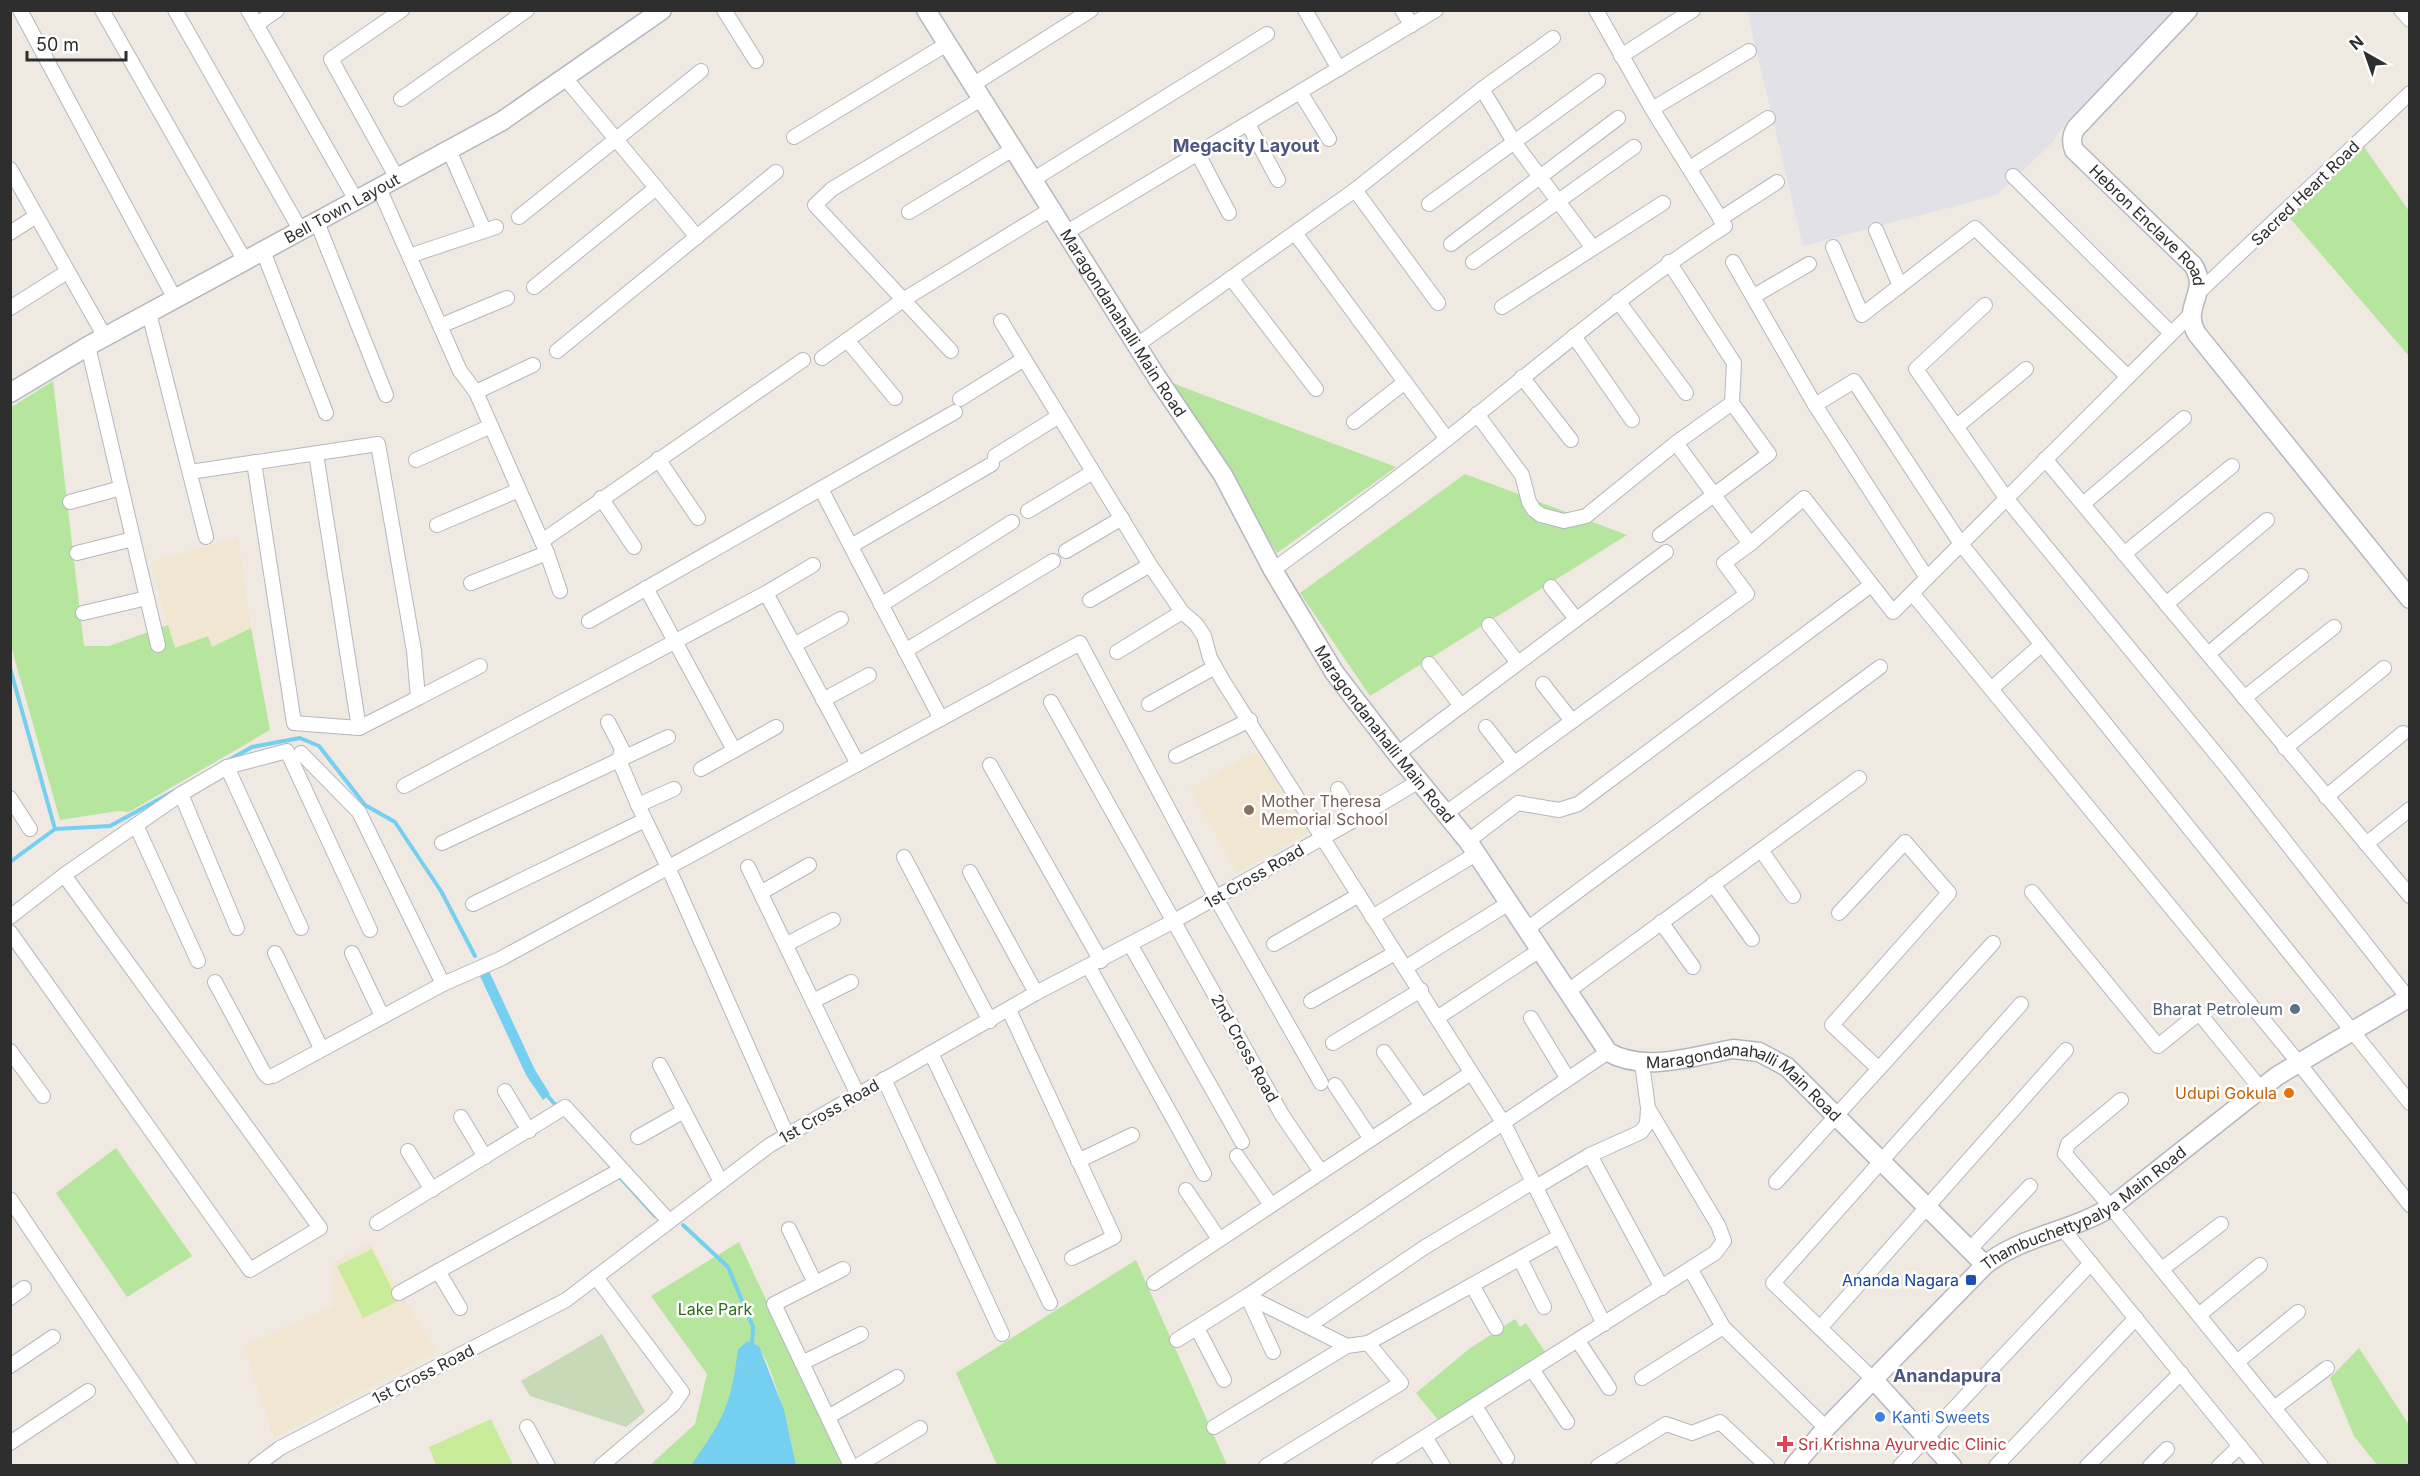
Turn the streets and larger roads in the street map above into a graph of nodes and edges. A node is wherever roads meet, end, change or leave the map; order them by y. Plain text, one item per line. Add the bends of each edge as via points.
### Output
1 (20, 10) edge
2 (102, 10) edge
3 (175, 10) edge
4 (248, 10) edge
5 (277, 10) edge
6 (402, 10) edge
7 (527, 10) edge
8 (724, 10) edge
9 (926, 10) edge
10 (1091, 10) edge
11 (1305, 10) edge
12 (1402, 10) edge
13 (1436, 10) edge
14 (1596, 10) edge
15 (1693, 10) edge
16 (2188, 10) edge
17 (2401, 10) edge
18 (659, 11) edge
19 (2409, 20) edge
20 (1412, 25) junction
21 (256, 26) junction
22 (1267, 33) dead end
23 (1553, 38) dead end
24 (947, 44) junction
25 (1749, 51) dead end
26 (1621, 56) junction
27 (756, 61) dead end
28 (1339, 69) junction
29 (701, 71) dead end
30 (566, 79) junction
31 (1598, 81) dead end
32 (1482, 89) junction
33 (979, 91) junction
34 (1300, 92) junction
35 (2409, 93) edge
36 (401, 99) dead end
37 (1652, 109) junction
38 (1618, 118) dead end
39 (1768, 118) dead end
40 (1248, 123) junction
41 (794, 137) dead end
42 (1329, 139) dead end
43 (615, 140) junction
44 (1514, 142) junction
45 (1634, 147) dead end
46 (1015, 148) junction
47 (449, 150) junction
48 (1198, 154) junction
49 (1690, 168) junction
50 (10, 169) edge
51 (777, 172) dead end
52 (2013, 176) dead end
53 (1540, 177) junction
54 (397, 178) junction
55 (1034, 179) junction
56 (1278, 180) dead end
57 (1777, 182) dead end
58 (379, 188) junction
59 (656, 188) junction
60 (1355, 190) junction
61 (356, 200) junction
62 (1558, 201) junction
63 (1663, 203) dead end
64 (1429, 204) dead end
65 (1053, 208) junction
66 (909, 212) dead end
67 (1229, 213) dead end
68 (36, 216) junction
69 (519, 217) dead end
70 (1720, 219) junction
71 (309, 226) junction
72 (1876, 230) dead end
73 (1067, 232) junction
74 (10, 233) edge
75 (1294, 234) junction
76 (697, 237) junction
77 (1451, 244) dead end
78 (1833, 247) dead end
79 (1593, 248) junction
80 (263, 251) junction
81 (409, 256) junction
82 (245, 261) junction
83 (1473, 262) dead end
84 (1669, 262) junction
85 (1733, 262) dead end
86 (1809, 264) dead end
87 (67, 272) junction
88 (1231, 278) junction
89 (1900, 286) junction
90 (534, 287) dead end
91 (2199, 292) junction
92 (1754, 297) junction
93 (507, 298) dead end
94 (175, 299) junction
95 (903, 300) junction
96 (1618, 301) junction
97 (1437, 303) dead end
98 (1985, 305) dead end
99 (1502, 307) dead end
100 (10, 308) edge
101 (149, 313) junction
102 (2191, 314) junction
103 (1001, 321) dead end
104 (440, 326) junction
105 (2170, 332) junction
106 (1574, 336) junction
107 (105, 337) junction
108 (848, 340) junction
109 (1137, 345) junction
110 (88, 346) junction
111 (557, 351) dead end
112 (951, 351) dead end
113 (822, 358) dead end
114 (1024, 359) junction
115 (803, 360) dead end
116 (533, 365) dead end
117 (2026, 369) dead end
118 (2127, 376) junction
119 (1522, 377) junction
120 (1406, 382) junction
121 (1316, 389) dead end
122 (476, 392) junction
123 (10, 393) edge
124 (1686, 393) dead end
125 (386, 395) dead end
126 (895, 398) dead end
127 (1732, 403) junction
128 (1815, 405) junction
129 (326, 413) dead end
130 (1478, 414) junction
131 (1059, 416) junction
132 (2184, 418) dead end
133 (1632, 420) dead end
134 (1354, 422) dead end
135 (491, 426) junction
136 (1956, 427) junction
137 (1447, 439) junction
138 (1570, 440) dead end
139 (1676, 443) junction
140 (316, 454) junction
141 (658, 459) junction
142 (2045, 459) junction
143 (416, 460) dead end
144 (254, 462) junction
145 (2232, 466) dead end
146 (190, 472) junction
147 (1093, 472) junction
148 (121, 488) junction
149 (821, 489) junction
150 (519, 490) junction
151 (1714, 494) junction
152 (601, 498) junction
153 (2006, 498) junction
154 (70, 502) dead end
155 (2083, 504) junction
156 (1028, 511) dead end
157 (698, 518) dead end
158 (1122, 518) junction
159 (2267, 520) dead end
160 (1012, 522) dead end
161 (437, 525) dead end
162 (1660, 535) dead end
163 (207, 537) dead end
164 (134, 539) junction
165 (1750, 544) junction
166 (1961, 544) junction
167 (851, 546) junction
168 (544, 547) junction
169 (634, 547) dead end
170 (1066, 551) dead end
171 (1666, 552) dead end
172 (77, 553) dead end
173 (2124, 554) junction
174 (1053, 561) dead end
175 (813, 565) dead end
176 (1150, 565) junction
177 (1273, 570) junction
178 (2301, 576) dead end
179 (1927, 578) junction
180 (471, 583) dead end
181 (1871, 585) junction
182 (1551, 587) dead end
183 (646, 588) junction
184 (560, 591) dead end
185 (766, 593) junction
186 (1912, 593) junction
187 (147, 598) junction
188 (2409, 598) edge
189 (1090, 600) dead end
190 (2166, 604) junction
191 (881, 605) junction
192 (1182, 612) junction
193 (83, 613) dead end
194 (841, 619) dead end
195 (1576, 619) junction
196 (589, 621) dead end
197 (1489, 625) dead end
198 (2334, 627) dead end
199 (675, 642) junction
200 (158, 645) dead end
201 (794, 645) junction
202 (2041, 645) junction
203 (905, 651) junction
204 (1117, 652) dead end
205 (2208, 654) junction
206 (1518, 663) junction
207 (1429, 664) dead end
208 (480, 666) dead end
209 (1215, 667) junction
210 (1880, 667) dead end
211 (2384, 668) dead end
212 (869, 675) dead end
213 (1543, 684) dead end
214 (1991, 689) junction
215 (418, 698) junction
216 (2244, 698) junction
217 (823, 700) junction
218 (1051, 702) dead end
219 (1149, 704) dead end
220 (1461, 706) junction
221 (941, 719) junction
222 (1250, 720) junction
223 (1572, 721) junction
224 (608, 722) dead end
225 (1486, 727) dead end
226 (359, 728) junction
227 (776, 728) dead end
228 (2403, 733) dead end
229 (668, 737) dead end
230 (2286, 748) junction
231 (734, 750) junction
232 (301, 753) dead end
233 (1396, 754) junction
234 (1176, 756) dead end
235 (619, 760) junction
236 (1514, 763) junction
237 (858, 764) junction
238 (990, 765) dead end
239 (227, 767) junction
240 (701, 769) dead end
241 (1859, 778) dead end
242 (1419, 781) junction
243 (404, 786) dead end
244 (674, 789) dead end
245 (1338, 789) dead end
246 (181, 794) junction
247 (2326, 796) junction
248 (10, 798) edge
249 (638, 805) junction
250 (2409, 809) edge
251 (1446, 813) junction
252 (1356, 819) junction
253 (645, 820) junction
254 (136, 825) junction
255 (30, 829) dead end
256 (1323, 836) junction
257 (442, 843) dead end
258 (2366, 844) junction
259 (1472, 848) junction
260 (1761, 850) junction
261 (904, 856) dead end
262 (808, 866) dead end
263 (668, 867) junction
264 (748, 867) dead end
265 (970, 872) dead end
266 (64, 875) junction
267 (1713, 884) junction
268 (762, 892) junction
269 (2032, 892) dead end
270 (2408, 893) edge
271 (1359, 895) junction
272 (1793, 896) dead end
273 (1216, 897) junction
274 (1509, 903) junction
275 (473, 904) dead end
276 (1839, 914) dead end
277 (10, 917) edge
278 (1372, 917) junction
279 (833, 920) dead end
280 (1174, 921) junction
281 (1661, 922) junction
282 (237, 928) dead end
283 (301, 928) dead end
284 (1527, 929) junction
285 (370, 930) dead end
286 (10, 932) edge
287 (1752, 939) dead end
288 (1993, 943) dead end
289 (788, 944) junction
290 (1130, 944) junction
291 (1274, 944) dead end
292 (1540, 950) junction
293 (275, 953) dead end
294 (352, 953) dead end
295 (1395, 953) junction
296 (198, 961) dead end
297 (1095, 964) junction
298 (1693, 967) dead end
299 (1405, 968) junction
300 (215, 982) dead end
301 (851, 982) dead end
302 (443, 984) junction
303 (1421, 990) junction
304 (1568, 991) junction
305 (1036, 993) junction
306 (2409, 998) edge
307 (813, 1001) junction
308 (1311, 1001) dead end
309 (2021, 1005) dead end
310 (1009, 1010) junction
311 (382, 1016) junction
312 (1437, 1018) junction
313 (1531, 1018) dead end
314 (990, 1021) junction
315 (2351, 1031) junction
316 (1333, 1043) dead end
317 (321, 1048) junction
318 (2066, 1050) dead end
319 (10, 1051) edge
320 (1384, 1052) dead end
321 (1608, 1052) junction
322 (931, 1053) junction
323 (2298, 1062) junction
324 (1642, 1063) junction
325 (660, 1065) dead end
326 (1878, 1069) junction
327 (16, 1071) edge
328 (1472, 1073) junction
329 (884, 1078) junction
330 (1568, 1079) junction
331 (2260, 1088) junction
332 (505, 1091) dead end
333 (858, 1095) junction
334 (43, 1096) dead end
335 (2121, 1100) dead end
336 (2409, 1103) edge
337 (1422, 1106) junction
338 (1648, 1108) junction
339 (684, 1111) junction
340 (1837, 1114) junction
341 (461, 1117) dead end
342 (1504, 1124) junction
343 (529, 1131) junction
344 (787, 1135) junction
345 (1132, 1135) dead end
346 (638, 1137) dead end
347 (1371, 1139) junction
348 (1242, 1142) dead end
349 (408, 1151) dead end
350 (1590, 1155) junction
351 (1237, 1156) dead end
352 (485, 1157) junction
353 (1882, 1160) junction
354 (1078, 1161) junction
355 (620, 1170) junction
356 (1321, 1172) junction
357 (1204, 1174) dead end
358 (721, 1182) junction
359 (1776, 1182) dead end
360 (1534, 1184) junction
361 (2030, 1186) dead end
362 (432, 1190) junction
363 (1186, 1191) dead end
364 (10, 1199) edge
365 (2409, 1205) edge
366 (1271, 1206) junction
367 (1928, 1207) junction
368 (2111, 1207) junction
369 (669, 1221) junction
370 (377, 1223) dead end
371 (2221, 1224) dead end
372 (2062, 1228) junction
373 (789, 1229) dead end
374 (1560, 1236) junction
375 (1219, 1239) junction
376 (1970, 1249) junction
377 (1072, 1258) dead end
378 (1520, 1258) junction
379 (2091, 1263) junction
380 (1985, 1265) junction
381 (2260, 1265) dead end
382 (843, 1269) dead end
383 (2162, 1269) junction
384 (1691, 1270) junction
385 (438, 1271) junction
386 (596, 1277) junction
387 (815, 1283) junction
388 (1154, 1283) dead end
389 (1473, 1285) junction
390 (24, 1288) dead end
391 (1662, 1288) junction
392 (399, 1293) dead end
393 (1247, 1296) junction
394 (10, 1298) edge
395 (1050, 1303) dead end
396 (1544, 1307) dead end
397 (460, 1308) dead end
398 (2298, 1312) dead end
399 (2199, 1315) junction
400 (2136, 1318) junction
401 (1604, 1324) junction
402 (1310, 1325) junction
403 (1723, 1327) junction
404 (1197, 1328) junction
405 (1496, 1328) dead end
406 (1820, 1328) junction
407 (861, 1334) dead end
408 (1002, 1334) dead end
409 (53, 1337) dead end
410 (1177, 1340) dead end
411 (1578, 1341) junction
412 (1368, 1343) junction
413 (1347, 1346) junction
414 (1273, 1352) dead end
415 (2237, 1362) junction
416 (802, 1363) junction
417 (10, 1366) edge
418 (2327, 1368) dead end
419 (1532, 1369) junction
420 (2181, 1373) junction
421 (897, 1377) dead end
422 (1642, 1378) dead end
423 (1873, 1379) junction
424 (1224, 1380) dead end
425 (1609, 1388) dead end
426 (88, 1391) dead end
427 (1475, 1406) junction
428 (2274, 1408) junction
429 (828, 1417) junction
430 (1566, 1422) dead end
431 (526, 1427) dead end
432 (1214, 1427) dead end
433 (920, 1428) dead end
434 (1826, 1428) junction
435 (1425, 1437) junction
436 (1927, 1437) junction
437 (10, 1443) edge
438 (2240, 1446) junction
439 (2167, 1449) dead end
440 (1507, 1458) dead end
441 (261, 1464) edge
442 (2319, 1465) edge
443 (189, 1466) edge
444 (548, 1466) edge
445 (601, 1466) edge
446 (851, 1466) edge
447 (856, 1466) edge
448 (1266, 1466) edge
449 (1379, 1466) edge
450 (1443, 1466) edge
451 (1598, 1466) edge
452 (1767, 1466) edge
453 (1794, 1466) edge
454 (1900, 1466) edge
455 (1952, 1466) edge
456 (1996, 1466) edge
457 (2087, 1466) edge
458 (2150, 1466) edge
459 (2219, 1466) edge
460 (2256, 1466) edge

1 - 94 street
2 - 82 street
3 - 71 street
4 - 21 street
5 - 21 street
6 - 54 street via 331,59
7 - 36 street
8 - 27 street
9 - 24 street, Maragondanahalli Main Road
10 - 33 street
11 - 28 street
12 - 20 street
13 - 20 street
14 - 26 street
15 - 26 street
16 - 91 street, Hebron Enclave Road via 2076,128 2072,144 2193,265 2200,279
17 - 19 street
18 - 30 street, Bell Town Layout
20 - 28 street
21 - 61 street
22 - 55 street
23 - 32 street
24 - 33 street, Maragondanahalli Main Road
24 - 41 street
25 - 37 street
26 - 37 street
28 - 34 street
29 - 43 street
30 - 43 street
30 - 47 street, Bell Town Layout
31 - 44 street
32 - 44 street
32 - 60 street
33 - 46 street, Maragondanahalli Main Road
33 - 95 street via 832,189 815,205
34 - 40 street
34 - 42 street
35 - 91 street, Sacred Heart Road
37 - 49 street
38 - 53 street
39 - 49 street
40 - 48 street
40 - 56 street
43 - 59 street
43 - 69 street
44 - 53 street
44 - 64 street
45 - 62 street
46 - 55 street, Maragondanahalli Main Road
46 - 66 street
47 - 54 street, Bell Town Layout
47 - 81 street via 490,229
48 - 67 street
48 - 73 street
49 - 70 street
50 - 68 street
51 - 76 street
52 - 105 street
53 - 62 street
53 - 77 street
54 - 58 street, Bell Town Layout
55 - 65 street, Maragondanahalli Main Road
57 - 70 street
58 - 61 street, Bell Town Layout
58 - 81 street
59 - 76 street
59 - 90 street
60 - 75 street
60 - 97 street
61 - 71 street, Bell Town Layout
62 - 79 street
62 - 83 street
63 - 79 street
65 - 73 street, Maragondanahalli Main Road
65 - 95 street
68 - 74 street
68 - 87 street
70 - 84 street via 1725,226
71 - 80 street, Bell Town Layout
71 - 125 street
72 - 89 street
73 - 109 street, Maragondanahalli Main Road
75 - 88 street
75 - 120 street
76 - 111 street
78 - 89 street via 1862,315
79 - 99 street
80 - 82 street, Bell Town Layout
80 - 129 street
81 - 104 street
82 - 94 street, Bell Town Layout
84 - 96 street
84 - 127 street via 1734,363
85 - 92 street
86 - 92 street
87 - 100 street
87 - 107 street
88 - 109 street
88 - 121 street
89 - 118 street via 1975,228
91 - 102 street, Hebron Enclave Road
92 - 128 street
93 - 104 street
94 - 101 street, Bell Town Layout
95 - 108 street
95 - 112 street
96 - 106 street
96 - 124 street
98 - 136 street via 1916,369
101 - 107 street, Bell Town Layout
101 - 146 street
102 - 105 street
102 - 188 street, Hebron Enclave Road via 2197,334
103 - 114 street
104 - 122 street via 460,371
105 - 118 street
106 - 119 street
106 - 133 street
107 - 110 street, Bell Town Layout
108 - 113 street
108 - 126 street
109 - 177 street, Maragondanahalli Main Road via 1223,475
110 - 123 street, Bell Town Layout
110 - 148 street
114 - 131 street
114 - 149 street via 958,405
115 - 141 street
116 - 122 street
117 - 136 street
118 - 142 street
119 - 130 street
119 - 138 street
120 - 134 street
120 - 137 street
122 - 135 street
127 - 139 street
127 - 151 street via 1769,454
128 - 166 street via 1854,381
128 - 179 street
130 - 137 street
130 - 139 street via 1522,475 1534,510 1564,521 1586,516
131 - 147 street
131 - 167 street
132 - 155 street
135 - 143 street
135 - 150 street
136 - 153 street
137 - 177 street
139 - 151 street
140 - 144 street
140 - 215 street via 378,444 414,651
140 - 226 street
141 - 152 street
141 - 157 street
142 - 153 street
142 - 155 street
144 - 146 street
144 - 226 street via 294,723
145 - 173 street
146 - 163 street
147 - 156 street
147 - 158 street
148 - 154 street
148 - 164 street
149 - 167 street
149 - 183 street
150 - 161 street
150 - 168 street
151 - 162 street
151 - 165 street
152 - 168 street
152 - 169 street
153 - 166 street
153 - 306 street via 2230,771
155 - 173 street
158 - 170 street
158 - 176 street
159 - 190 street
160 - 191 street
164 - 172 street
164 - 187 street
165 - 181 street via 1804,498
165 - 223 street via 1724,563 1747,594
166 - 179 street
166 - 202 street
167 - 191 street
168 - 180 street
168 - 184 street
171 - 195 street
173 - 190 street
174 - 203 street
175 - 185 street
176 - 189 street
176 - 192 street
177 - 233 street, Maragondanahalli Main Road via 1334,672
178 - 205 street
179 - 186 street
181 - 186 street via 1893,612
181 - 259 street via 1578,804 1558,810 1518,803
182 - 195 street
183 - 196 street
183 - 199 street
185 - 199 street
185 - 201 street
186 - 214 street
187 - 193 street
187 - 200 street
190 - 205 street
191 - 203 street
192 - 204 street
192 - 209 street via 1204,636
194 - 201 street
195 - 206 street
197 - 206 street
198 - 216 street
199 - 231 street
199 - 243 street
201 - 217 street
202 - 214 street
202 - 315 street
203 - 221 street
205 - 216 street
206 - 220 street
207 - 220 street
208 - 215 street
209 - 219 street
209 - 222 street
210 - 284 street
211 - 230 street
212 - 217 street
213 - 223 street
214 - 323 street
215 - 226 street
216 - 230 street
217 - 237 street
218 - 280 street, 2nd Cross Road
220 - 233 street
221 - 237 street
221 - 273 street via 1080,643
222 - 234 street
222 - 256 street
223 - 236 street
224 - 235 street via 622,749
225 - 236 street
227 - 231 street
228 - 247 street
229 - 235 street
230 - 247 street
231 - 240 street
232 - 302 street via 359,812
233 - 242 street, Maragondanahalli Main Road
235 - 249 street
235 - 257 street
236 - 251 street
237 - 263 street
238 - 297 street
239 - 246 street
239 - 283 street
239 - 285 street via 288,752
241 - 260 street
242 - 251 street, Maragondanahalli Main Road
242 - 252 street, 1st Cross Road
244 - 249 street
245 - 252 street
246 - 254 street
246 - 282 street
247 - 258 street
248 - 255 street
249 - 253 street
250 - 258 street
251 - 259 street, Maragondanahalli Main Road
252 - 256 street, 1st Cross Road
253 - 263 street
253 - 275 street
254 - 266 street
254 - 296 street
256 - 271 street
256 - 273 street, 1st Cross Road
258 - 270 street
259 - 274 street, Maragondanahalli Main Road
259 - 278 street
260 - 267 street
260 - 272 street
261 - 314 street
262 - 268 street
263 - 302 street via 500,959
263 - 344 street
264 - 268 street
265 - 305 street
266 - 277 street
266 - 286 street via 320,1228 250,1270
267 - 281 street
267 - 287 street
268 - 289 street
269 - 331 street via 2158,1046 2199,1013
271 - 278 street
271 - 291 street
273 - 280 street, 1st Cross Road
273 - 347 street via 1328,1084
274 - 284 street, Maragondanahalli Main Road
274 - 299 street
276 - 326 street via 1905,842 1949,893 1832,1025
278 - 295 street
279 - 289 street
280 - 290 street, 1st Cross Road
280 - 356 street, 2nd Cross Road via 1282,1115
281 - 298 street
281 - 304 street
284 - 292 street, Maragondanahalli Main Road
288 - 326 street
289 - 307 street
290 - 297 street, 1st Cross Road
290 - 348 street
292 - 304 street, Maragondanahalli Main Road
292 - 312 street
293 - 317 street
294 - 311 street
295 - 299 street
295 - 308 street
297 - 305 street, 1st Cross Road
297 - 357 street
299 - 303 street
300 - 317 street via 268,1077
301 - 307 street
302 - 311 street
303 - 312 street
303 - 316 street
304 - 321 street, Maragondanahalli Main Road
305 - 310 street, 1st Cross Road
306 - 315 street, Thambuchettypalya Main Road
307 - 333 street
309 - 353 street
310 - 314 street, 1st Cross Road
310 - 354 street
311 - 317 street
312 - 328 street
313 - 330 street
314 - 322 street, 1st Cross Road
315 - 323 street, Thambuchettypalya Main Road
315 - 336 street
318 - 367 street
319 - 327 street
320 - 337 street
321 - 324 street, Maragondanahalli Main Road
321 - 330 street
322 - 329 street, 1st Cross Road
322 - 395 street
323 - 331 street, Thambuchettypalya Main Road
323 - 365 street
324 - 338 street
324 - 340 street, Maragondanahalli Main Road via 1733,1049 1759,1052 1787,1067
325 - 339 street
326 - 340 street
327 - 334 street
328 - 337 street
328 - 342 street
329 - 333 street, 1st Cross Road
329 - 408 street
330 - 342 street
331 - 368 street, Thambuchettypalya Main Road
332 - 343 street
333 - 344 street, 1st Cross Road
335 - 368 street via 2064,1149 2068,1159
337 - 347 street
338 - 350 street via 1647,1124 1641,1132
338 - 384 street via 1724,1241 1715,1253
339 - 346 street
339 - 358 street
340 - 353 street, Maragondanahalli Main Road
340 - 359 street
341 - 352 street
342 - 360 street
342 - 393 street
343 - 352 street
343 - 355 street via 565,1107
344 - 358 street, 1st Cross Road
345 - 354 street
347 - 356 street
349 - 362 street
350 - 360 street
350 - 391 street
351 - 366 street
352 - 362 street
353 - 367 street, Maragondanahalli Main Road
353 - 406 street via 1773,1283
354 - 377 street via 1114,1237
355 - 369 street
355 - 385 street
356 - 366 street
358 - 369 street, 1st Cross Road
360 - 374 street
360 - 402 street via 1425,1247
361 - 376 street
362 - 370 street
363 - 375 street
364 - 443 street
366 - 375 street
367 - 376 street, Maragondanahalli Main Road
367 - 406 street
368 - 372 street, Thambuchettypalya Main Road
368 - 383 street
369 - 386 street, 1st Cross Road
371 - 383 street
372 - 379 street
372 - 380 street, Thambuchettypalya Main Road via 2015,1245
373 - 387 street
374 - 378 street
374 - 401 street
375 - 388 street
376 - 380 street, Maragondanahalli Main Road
378 - 389 street
378 - 396 street
379 - 400 street
379 - 436 street
380 - 423 street, Thambuchettypalya Main Road
381 - 399 street
382 - 387 street
383 - 399 street
384 - 391 street
384 - 403 street
385 - 392 street
385 - 397 street
386 - 441 street, 1st Cross Road via 566,1300 291,1442
386 - 445 street via 682,1392 673,1405
387 - 416 street via 774,1304
389 - 405 street
389 - 412 street
390 - 394 street
391 - 401 street
393 - 402 street
393 - 404 street
393 - 414 street
398 - 415 street
399 - 415 street
400 - 420 street
400 - 456 street
401 - 411 street
402 - 413 street
403 - 422 street
403 - 434 street
404 - 410 street
404 - 424 street
406 - 423 street
407 - 416 street
409 - 417 street
411 - 419 street
411 - 425 street
412 - 413 street
412 - 448 street via 1401,1383
413 - 432 street
415 - 428 street
416 - 429 street
418 - 428 street
419 - 427 street
419 - 430 street
420 - 438 street
420 - 457 street
421 - 429 street
423 - 434 street, Thambuchettypalya Main Road
423 - 436 street
426 - 437 street
427 - 435 street
427 - 440 street
428 - 442 street
429 - 446 street
431 - 444 street
433 - 447 street
434 - 453 street, Thambuchettypalya Main Road
435 - 449 street
435 - 450 street
436 - 454 street
436 - 455 street
438 - 459 street
438 - 460 street
439 - 458 street
451 - 452 street via 1666,1424 1692,1433 1720,1422

